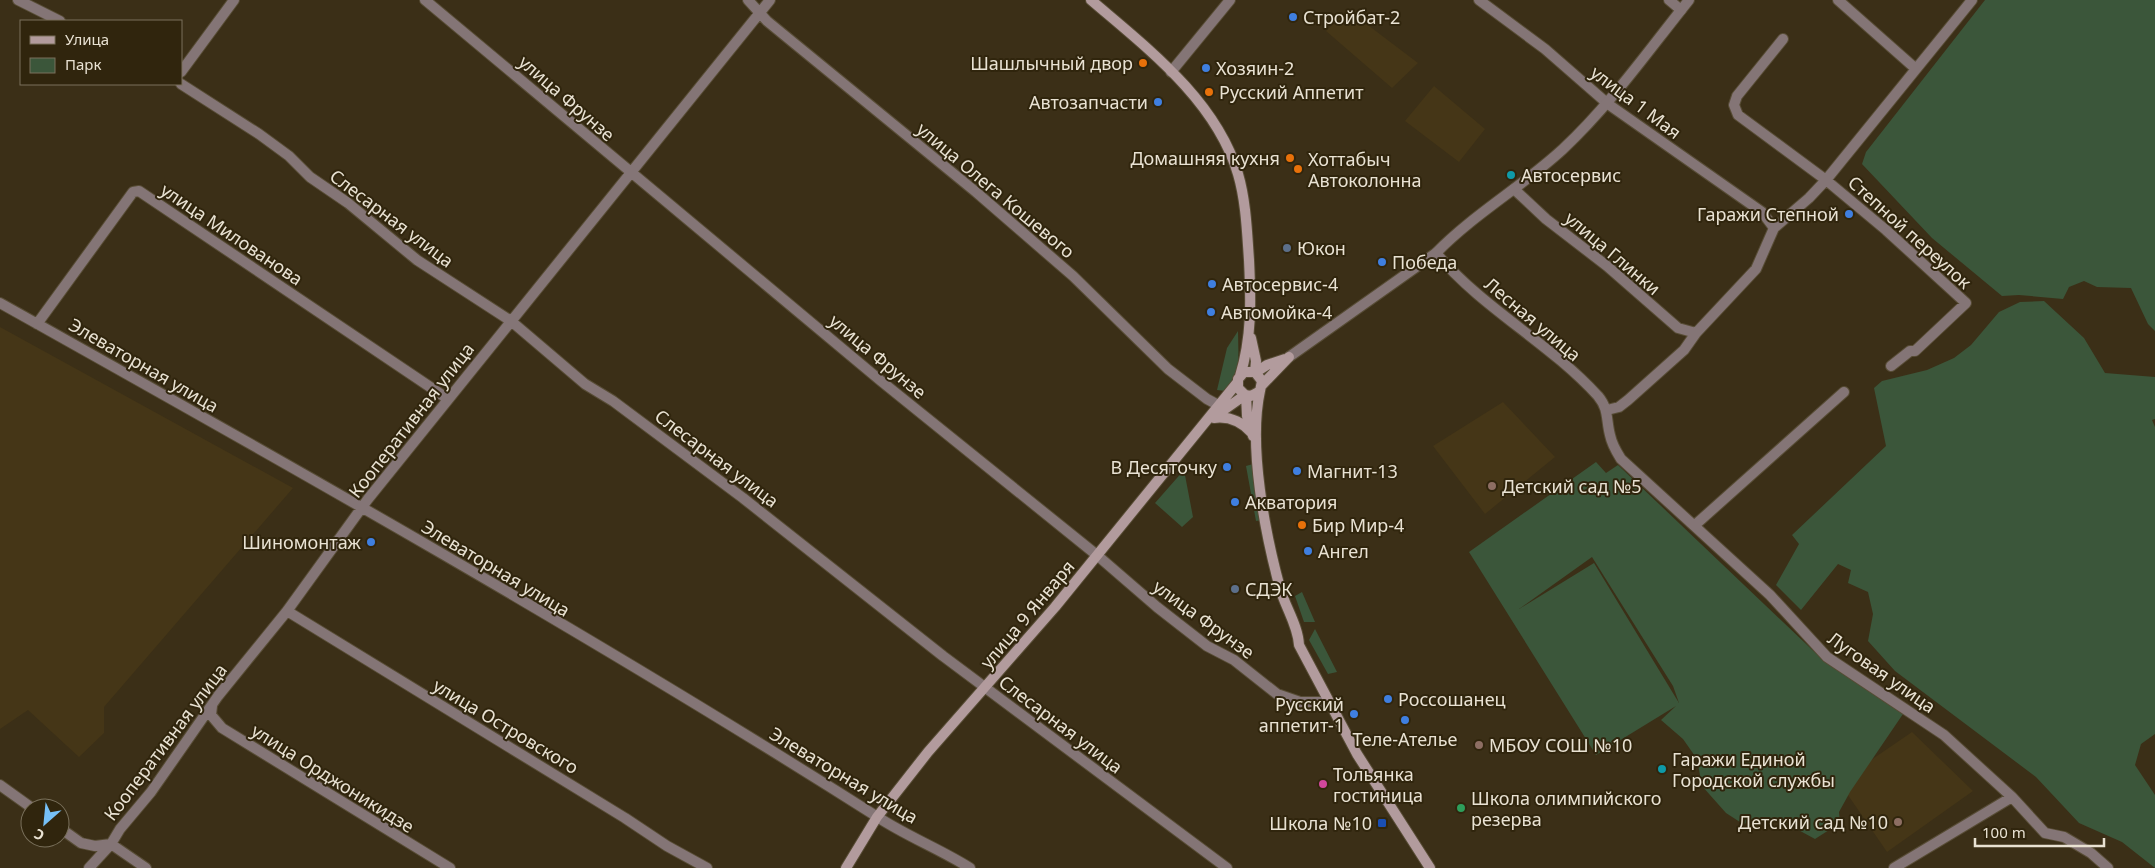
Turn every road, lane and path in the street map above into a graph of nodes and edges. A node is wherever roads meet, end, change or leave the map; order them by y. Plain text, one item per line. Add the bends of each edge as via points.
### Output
1 (18, 0) edge
2 (234, 0) edge
3 (425, 0) edge
4 (748, 0) edge
5 (770, 0) edge
6 (1091, 0) edge
7 (1230, 0) edge
8 (1479, 0) edge
9 (1669, 0) edge
10 (1689, 0) edge
11 (1838, 0) edge
12 (1972, 0) edge
13 (1681, 10) junction
14 (759, 14) junction
15 (58, 20) edge
16 (1783, 39) dead end
17 (1916, 69) junction
18 (182, 71) edge
19 (1171, 72) junction
20 (182, 85) edge
21 (1608, 104) junction
22 (630, 173) junction
23 (1826, 180) junction
24 (1514, 189) junction
25 (1774, 228) junction
26 (1436, 254) junction
27 (0, 303) edge
28 (511, 321) junction
29 (37, 324) junction
30 (1696, 333) junction
31 (1250, 335) junction
32 (1289, 357) junction
33 (1891, 366) dead end
34 (1256, 372) junction
35 (1239, 379) junction
36 (1261, 388) junction
37 (1844, 392) dead end
38 (1246, 395) junction
39 (448, 399) junction
40 (1220, 406) junction
41 (1607, 410) junction
42 (1213, 419) junction
43 (1204, 426) junction
44 (1252, 433) junction
45 (1256, 447) junction
46 (362, 508) junction
47 (1694, 525) junction
48 (1098, 556) junction
49 (287, 611) junction
50 (987, 687) junction
51 (1328, 702) junction
52 (212, 706) junction
53 (0, 785) edge
54 (2012, 797) junction
55 (20, 799) edge
56 (877, 817) junction
57 (70, 835) edge
58 (110, 844) junction
59 (89, 868) edge
60 (146, 868) edge
61 (450, 868) edge
62 (707, 868) edge
63 (846, 868) edge
64 (970, 868) edge
65 (1227, 868) edge
66 (1430, 868) edge
67 (1894, 868) edge
68 (2108, 868) edge

1 - 15 street
2 - 18 street
3 - 22 street, улица Фрунзе
4 - 14 street, улица Олега Кошевого
5 - 14 street, Кооперативная улица
6 - 19 main road
7 - 19 street
8 - 21 street, улица 1 Мая via 1545,49
9 - 13 street
10 - 13 street
11 - 17 street
12 - 17 street, Степной переулок
13 - 21 street
14 - 22 street, Кооперативная улица
14 - 40 street, улица Олега Кошевого via 976,192 1065,270 1168,369
16 - 23 street, Степной переулок via 1736,96 1734,105 1738,116
17 - 23 street, Степной переулок
19 - 31 main road via 1212,119 1239,176 1247,232
20 - 28 street, Слесарная улица via 289,156 310,177 348,203 417,260
21 - 24 street
21 - 25 street, улица 1 Мая via 1762,212
22 - 28 street, Кооперативная улица
22 - 48 street, улица Фрунзе
23 - 25 street, Степной переулок
23 - 33 street, Степной переулок via 1966,303 1915,351 1910,351
24 - 26 street via 1454,235
24 - 30 street, улица Глинки via 1678,328
25 - 30 street, Степной переулок via 1756,269
26 - 32 street
26 - 41 street, Лесная улица via 1481,297 1581,380
27 - 29 street, Элеваторная улица
28 - 39 street, Кооперативная улица
28 - 50 street, Слесарная улица via 585,384 613,401 743,498
29 - 39 street, улица Милованова via 133,192 139,191
29 - 46 street, Элеваторная улица
30 - 41 street, Степной переулок via 1684,350 1628,400
31 - 34 main road
31 - 35 main road
32 - 34 main road
32 - 36 main road
34 - 35 main road via 1244,372
34 - 36 main road via 1261,378
35 - 38 main road via 1241,392
35 - 40 main road, улица 9 Января
36 - 38 main road via 1256,394
36 - 45 main road via 1257,403
37 - 47 street
38 - 42 main road
38 - 44 main road
39 - 46 street, Кооперативная улица
40 - 43 main road, улица 9 Января
41 - 47 street, Луговая улица via 1613,446 1622,459
42 - 43 main road
42 - 44 main road via 1233,419
43 - 48 main road, улица 9 Января
44 - 45 main road
45 - 51 main road via 1269,540 1280,590 1299,637 1299,645
46 - 49 street, Кооперативная улица
46 - 56 street, Элеваторная улица
47 - 54 street, Луговая улица via 1770,595 1827,657 1944,736
48 - 50 main road, улица 9 Января
48 - 51 street, улица Фрунзе via 1207,646 1234,660 1276,694 1300,702
49 - 52 street, Кооперативная улица
49 - 62 street, улица Островского
50 - 56 main road, улица 9 Января via 928,752
50 - 65 street, Слесарная улица
51 - 66 main road via 1376,785
52 - 58 street, Кооперативная улица
52 - 61 street, улица Орджоникидзе via 212,715 222,728
53 - 55 street
54 - 67 street
54 - 68 street, Луговая улица via 2045,833 2064,837
56 - 63 main road, улица 9 Января
56 - 64 street, Элеваторная улица
57 - 58 street via 81,843 95,846
58 - 59 street, Кооперативная улица
58 - 60 street

